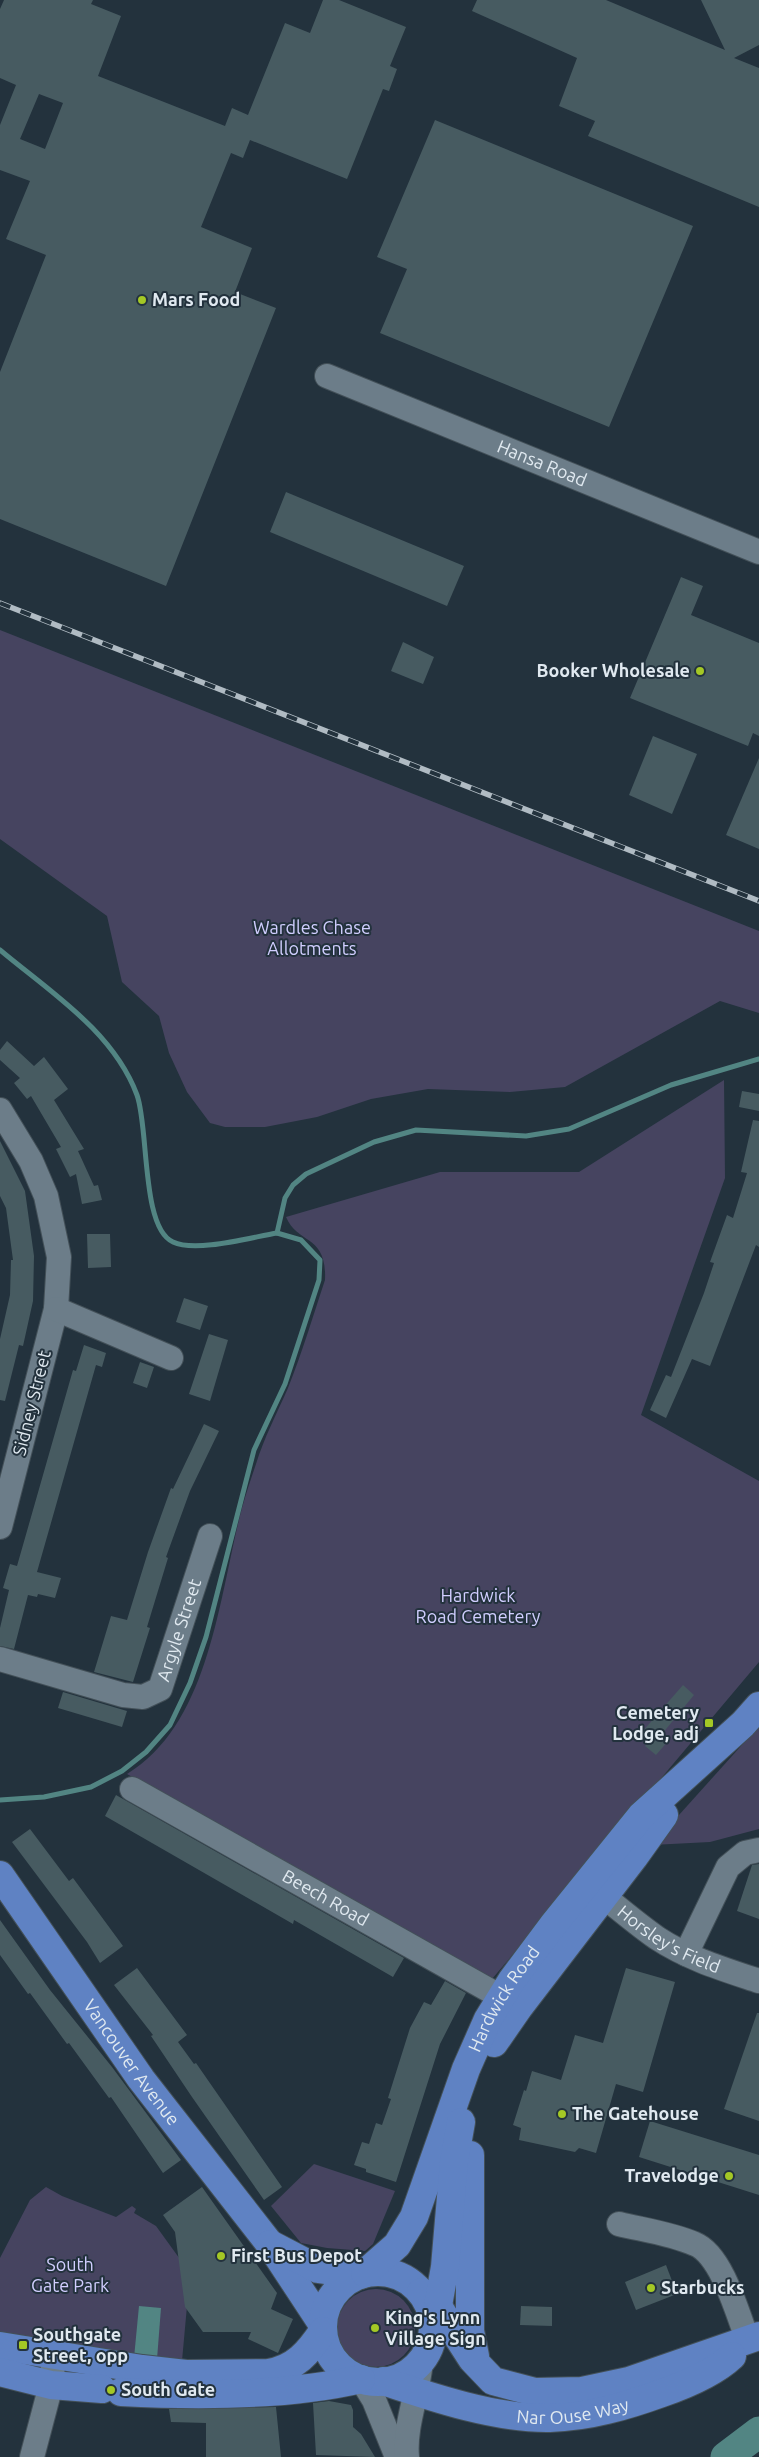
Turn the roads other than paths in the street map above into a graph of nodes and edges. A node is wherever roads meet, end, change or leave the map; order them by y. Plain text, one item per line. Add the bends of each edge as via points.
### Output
1 (327, 376) dead end
2 (759, 552) edge
3 (0, 1110) edge
4 (56, 1309) junction
5 (171, 1358) dead end
6 (0, 1527) edge
7 (210, 1536) dead end
8 (0, 1660) edge
9 (759, 1706) edge
10 (132, 1789) dead end
11 (759, 1850) edge
12 (0, 1876) edge
13 (595, 1890) junction
14 (686, 1954) junction
15 (759, 1981) edge
16 (510, 2002) junction
17 (473, 2083) junction
18 (620, 2224) dead end
19 (269, 2243) junction
20 (363, 2274) junction
21 (431, 2311) junction
22 (323, 2328) junction
23 (754, 2339) edge
24 (0, 2346) edge
25 (54, 2356) junction
26 (421, 2360) junction
27 (477, 2365) junction
28 (0, 2372) edge
29 (372, 2380) junction
30 (51, 2385) junction
31 (417, 2392) junction
32 (32, 2457) edge
33 (397, 2457) edge
34 (407, 2457) edge

1 - 2 street, Hansa Road
3 - 4 street, Sidney Street via 31,1162 46,1196 59,1257
4 - 5 street
4 - 6 street, Sidney Street
7 - 8 street, Argyle Street via 160,1689 143,1697 123,1695
9 - 13 main road, Hardwick Road via 641,1816
10 - 16 street, Beech Road
11 - 14 street via 745,1853 728,1867
12 - 19 main road, Vancouver Avenue via 141,2079
13 - 14 street, Horsley's Field via 657,1938
13 - 16 main road, Hardwick Road via 552,1925
14 - 15 street, Horsley's Field via 703,1963
16 - 17 main road, Hardwick Road
16 - 20 main road, Hardwick Road via 478,2040 459,2084 414,2217 396,2245
17 - 21 main road, Hardwick Road via 458,2132 447,2255
17 - 27 main road, Hardwick Road via 469,2127 470,2318
18 - 23 street via 696,2244 710,2256
19 - 20 main road, Vancouver Avenue via 318,2269
19 - 22 main road, Vancouver Avenue
20 - 21 main road via 394,2274 408,2281
20 - 22 main road via 341,2286 334,2294 324,2314
21 - 26 main road via 429,2346
21 - 27 main road, Nar Ouse Way
22 - 25 main road via 306,2355 281,2372 186,2374
22 - 29 main road via 331,2356 349,2374
23 - 27 main road, Nar Ouse Way via 636,2379 566,2393 535,2392 493,2381
23 - 31 main road, Nar Ouse Way via 726,2362 701,2376 670,2390 604,2411 552,2418 524,2417
24 - 25 main road
25 - 30 street
26 - 29 main road via 410,2372 397,2378
26 - 31 street
28 - 30 main road
29 - 30 main road via 262,2391 176,2393
29 - 31 main road, Nar Ouse Way
29 - 33 street via 374,2400
30 - 32 street
31 - 34 street via 409,2424

